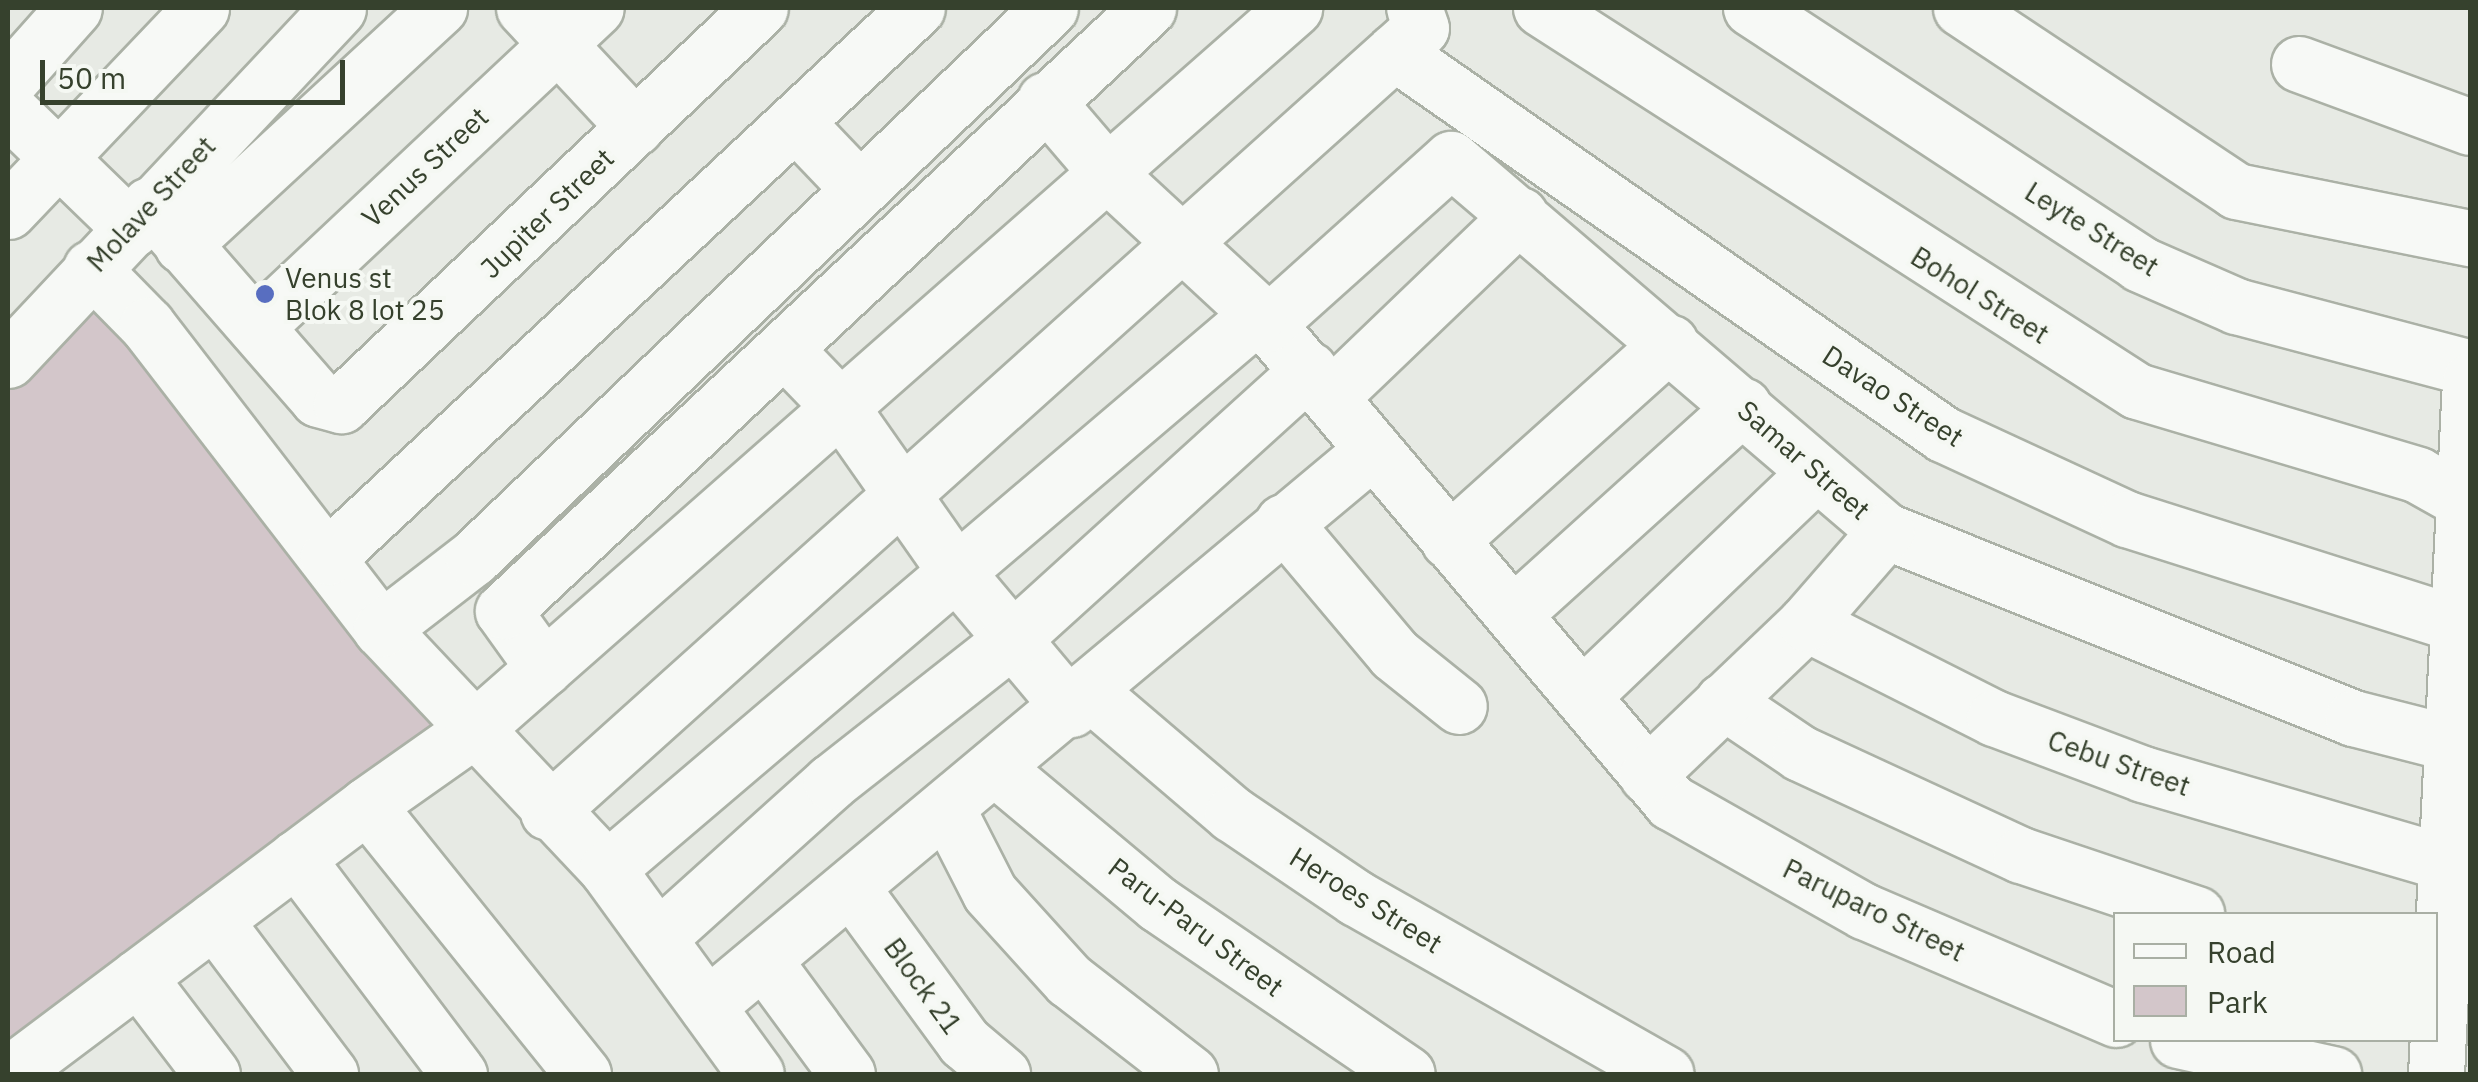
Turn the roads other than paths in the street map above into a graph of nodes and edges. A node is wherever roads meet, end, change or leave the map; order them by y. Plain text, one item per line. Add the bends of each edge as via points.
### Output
1 (201, 8) edge
2 (338, 8) edge
3 (439, 8) edge
4 (760, 8) edge
5 (917, 8) edge
6 (1050, 8) edge
7 (1148, 8) edge
8 (1294, 8) edge
9 (1542, 8) edge
10 (1751, 8) edge
11 (1961, 8) edge
12 (62, 11) edge
13 (559, 19) edge
14 (1404, 30) edge
15 (2298, 64) dead end
16 (8, 82) edge
17 (1045, 100) junction
18 (8, 109) edge
19 (796, 124) junction
20 (2470, 127) edge
21 (634, 128) junction
22 (56, 160) junction
23 (1109, 175) junction
24 (860, 189) junction
25 (8, 211) edge
26 (1520, 215) junction
27 (154, 226) junction
28 (2470, 238) edge
29 (1180, 240) junction
30 (91, 268) junction
31 (1263, 319) junction
32 (256, 327) junction
33 (1670, 344) junction
34 (785, 350) junction
35 (8, 360) edge
36 (2470, 368) edge
37 (2470, 380) edge
38 (1319, 384) junction
39 (1743, 406) junction
40 (842, 410) junction
41 (1374, 450) junction
42 (1815, 473) junction
43 (2464, 478) edge
44 (901, 498) junction
45 (1283, 522) junction
46 (1886, 531) junction
47 (1449, 541) junction
48 (328, 557) junction
49 (956, 572) junction
50 (2460, 607) edge
51 (1514, 614) junction
52 (1806, 623) junction
53 (381, 629) junction
54 (1010, 641) junction
55 (544, 668) junction
56 (1582, 696) junction
57 (1080, 701) junction
58 (1723, 701) junction
59 (1459, 706) dead end
60 (472, 731) junction
61 (2451, 743) junction
62 (994, 767) junction
63 (1647, 775) junction
64 (367, 804) junction
65 (946, 809) junction
66 (548, 812) junction
67 (296, 858) junction
68 (2448, 863) junction
69 (607, 868) junction
70 (852, 890) junction
71 (2190, 912) edge
72 (214, 920) junction
73 (660, 937) junction
74 (2438, 960) edge
75 (764, 962) junction
76 (138, 977) junction
77 (707, 1006) junction
78 (2113, 1019) edge
79 (2187, 1042) edge
80 (2436, 1042) edge
81 (42, 1065) edge
82 (212, 1074) edge
83 (330, 1074) edge
84 (459, 1074) edge
85 (583, 1074) edge
86 (756, 1074) edge
87 (847, 1074) edge
88 (1002, 1074) edge
89 (1190, 1074) edge
90 (1406, 1074) edge
91 (1666, 1074) edge
92 (2333, 1074) edge
93 (2436, 1074) edge

1 - 22 street
2 - 27 street, Molave Street
3 - 27 street
4 - 21 street, Jupiter Street
5 - 19 street
6 - 24 street
7 - 17 street
8 - 23 street
9 - 43 street, Bohol Street via 2137,391 2418,475
10 - 36 street, Leyte Street via 2140,264 2236,306
11 - 28 street via 2236,192
12 - 16 street
13 - 21 street
13 - 32 street, Venus Street
14 - 29 street
14 - 50 street, Davao Street via 1942,434 2127,519
15 - 20 street
17 - 23 street, Paruparo Street
17 - 34 street
18 - 22 street
19 - 24 street
19 - 48 street
21 - 32 street, Jupiter Street via 353,401 328,405
22 - 25 street
22 - 27 street
23 - 29 street, Paruparo Street
23 - 40 street
24 - 53 street via 472,558
26 - 31 street, Samar Street via 1446,159
26 - 33 street, Samar Street
26 - 38 street
27 - 30 street, Molave Street
27 - 32 street
29 - 31 street, Paruparo Street
29 - 44 street
30 - 35 street, Molave Street
30 - 48 street via 147,325
31 - 38 street, Paruparo Street
31 - 49 street
33 - 39 street, Samar Street
33 - 47 street
34 - 40 street, Heroes Street
34 - 55 street via 504,612
37 - 43 street
38 - 41 street, Paruparo Street
38 - 54 street
39 - 42 street, Samar Street
39 - 51 street
40 - 44 street, Heroes Street
40 - 55 street
41 - 45 street
41 - 47 street, Paruparo Street
42 - 46 street, Samar Street
42 - 56 street
43 - 50 street
44 - 49 street, Heroes Street
44 - 66 street
45 - 57 street
45 - 59 street via 1394,654
46 - 52 street
46 - 61 street, Samar Street via 2353,718
47 - 51 street, Paruparo Street
48 - 53 street
49 - 54 street, Heroes Street
49 - 69 street
50 - 61 street
51 - 56 street, Paruparo Street
52 - 58 street
52 - 68 street, Cebu Street via 1994,718 2124,767
53 - 60 street
54 - 57 street, Heroes Street
54 - 73 street via 831,782
55 - 60 street
56 - 63 street, Paruparo Street
57 - 62 street
57 - 91 street, Heroes Street via 1356,898
58 - 63 street
58 - 71 street via 1800,753 2020,855
60 - 64 street
60 - 66 street
61 - 68 street
62 - 65 street
62 - 90 street, Paru-Paru Street via 1158,904
63 - 78 street, Paruparo Street via 1671,802 1864,911
64 - 67 street
64 - 85 street
65 - 70 street
65 - 89 street via 990,893 1069,980
66 - 69 street
67 - 72 street
67 - 84 street
68 - 74 street
69 - 73 street
70 - 75 street
70 - 88 street, Block 21 via 964,1042
72 - 76 street
72 - 83 street
73 - 77 street
75 - 77 street
75 - 87 street
76 - 81 street
76 - 82 street
77 - 86 street
79 - 92 street
80 - 93 street

